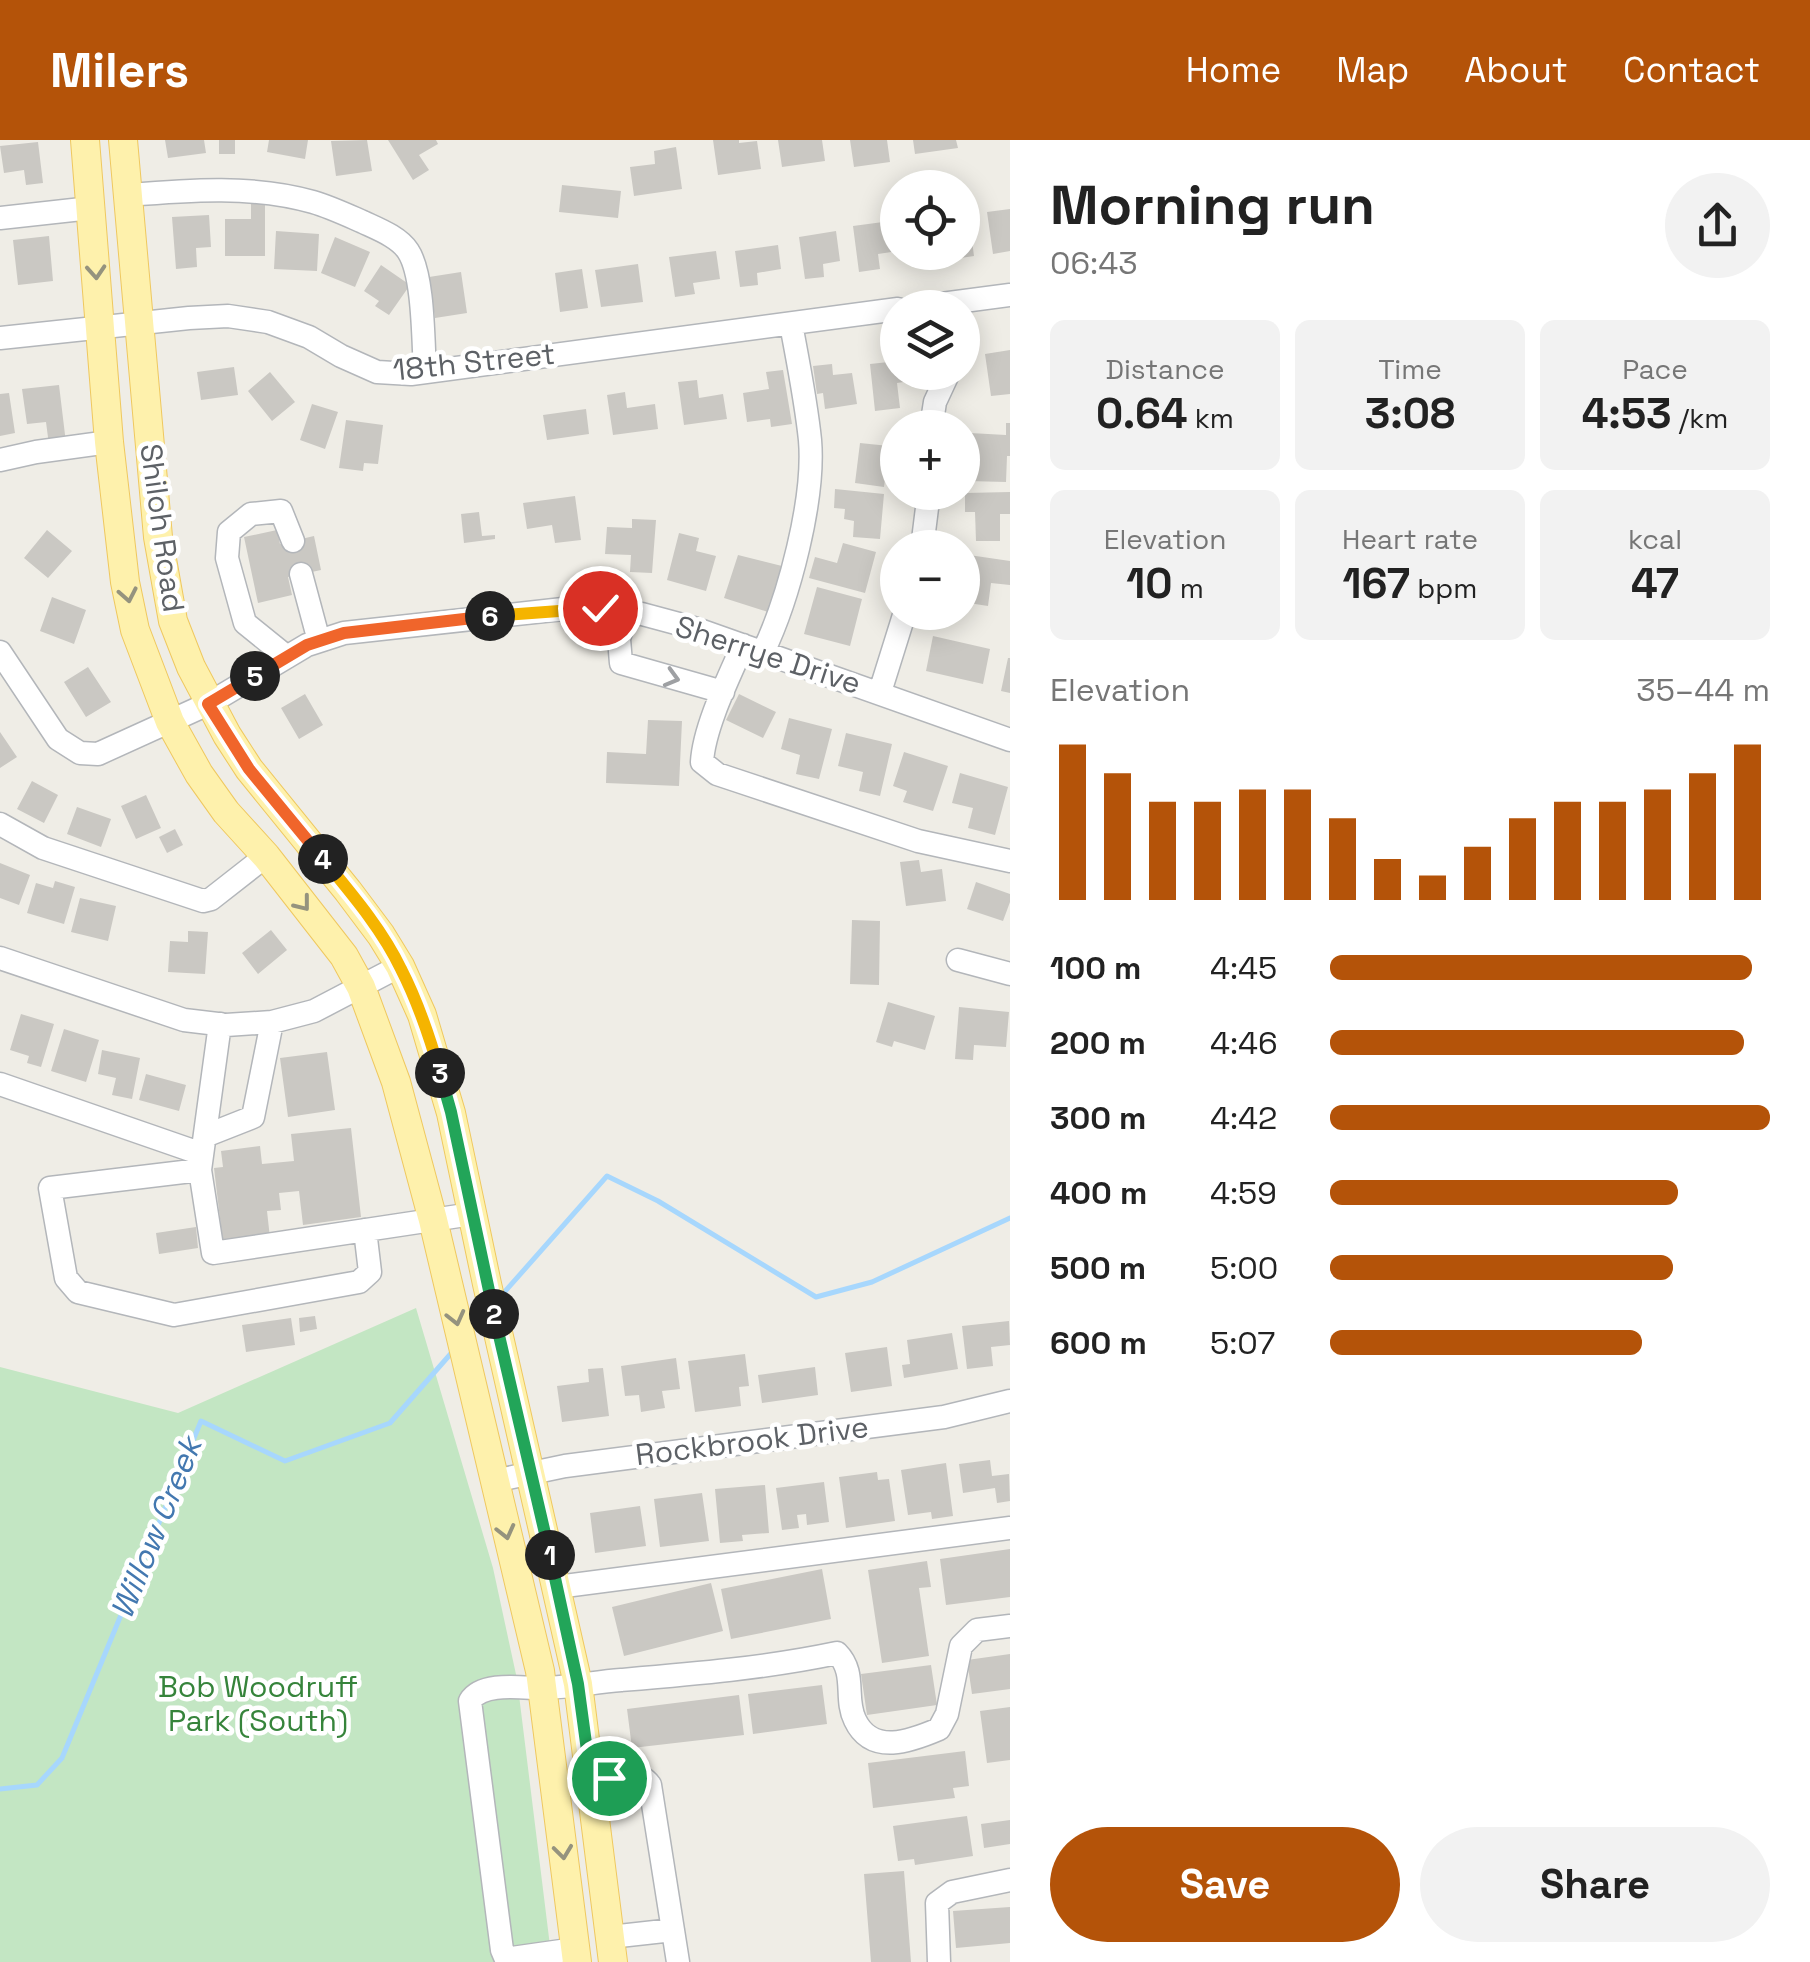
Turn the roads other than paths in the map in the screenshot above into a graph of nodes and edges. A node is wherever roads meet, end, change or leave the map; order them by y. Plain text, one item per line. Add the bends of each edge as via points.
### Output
1 (85, 140) edge
2 (123, 140) edge
3 (128, 195) junction
4 (92, 208) junction
5 (0, 218) edge
6 (1010, 295) edge
7 (980, 299) edge
8 (880, 312) edge
9 (138, 324) junction
10 (791, 324) junction
11 (100, 327) junction
12 (0, 338) edge
13 (425, 372) junction
14 (109, 442) junction
15 (0, 460) edge
16 (293, 541) dead end
17 (302, 574) dead end
18 (627, 612) junction
19 (900, 630) edge
20 (319, 641) junction
21 (753, 649) junction
22 (0, 652) edge
23 (287, 657) junction
24 (723, 692) junction
25 (880, 692) junction
26 (208, 704) junction
27 (170, 722) junction
28 (1010, 740) edge
29 (0, 824) edge
30 (266, 856) junction
31 (1010, 861) edge
32 (0, 958) edge
33 (958, 960) dead end
34 (400, 966) junction
35 (1010, 974) edge
36 (361, 986) junction
37 (272, 1022) junction
38 (220, 1024) junction
39 (0, 1084) edge
40 (202, 1153) junction
41 (472, 1214) junction
42 (433, 1220) junction
43 (365, 1230) junction
44 (1010, 1401) edge
45 (531, 1473) junction
46 (494, 1481) junction
47 (1010, 1528) edge
48 (557, 1587) junction
49 (1010, 1626) edge
50 (578, 1684) junction
51 (543, 1688) junction
52 (591, 1780) junction
53 (1010, 1880) edge
54 (673, 1930) junction
55 (612, 1949) edge
56 (576, 1956) edge
57 (678, 1962) edge
58 (939, 1962) edge

1 - 4 main road, Shiloh Road
2 - 3 main road, Shiloh Road
3 - 9 main road, Shiloh Road
3 - 13 street via 269,193 313,202 379,229 412,255
4 - 5 street
4 -> 11 main road, Shiloh Road
6 - 7 street
8 - 10 street, 18th Street
9 - 11 street, 18th Street
9 - 13 street, 18th Street via 228,316 268,322 377,372
9 - 26 main road, Shiloh Road via 172,621
10 - 13 street, 18th Street
10 - 21 street via 810,444 808,486 775,627
11 - 12 street, 18th Street
11 - 14 main road, Shiloh Road
14 - 15 street
14 -> 27 main road, Shiloh Road via 135,630
16 - 23 street via 281,511 251,514 228,532 226,558 245,623
17 - 20 street
18 - 20 street, Sherrye Drive via 563,609 370,629
18 - 21 street, Sherrye Drive
18 -> 24 street via 622,663
19 - 25 street
20 - 23 street, Sherrye Drive
21 - 24 street
21 - 25 street, Sherrye Drive
22 - 27 street, Sherrye Drive via 58,739 80,753 98,754
23 - 26 street, Sherrye Drive
24 - 31 street via 703,748 702,762 717,774 918,841
25 - 28 street, Sherrye Drive
26 - 27 street, Sherrye Drive
26 - 34 main road, Shiloh Road via 249,769
27 - 30 main road, Shiloh Road via 226,812
29 - 30 street via 43,848 202,901
30 -> 36 main road, Shiloh Road
32 - 38 street via 184,1020
33 - 35 street
34 - 36 street
34 - 41 main road, Shiloh Road via 451,1112
36 - 37 street via 314,1011
36 - 42 main road, Shiloh Road via 396,1082
37 - 38 street
37 - 40 street via 253,1117
38 - 40 street
39 - 40 street
40 - 43 street via 213,1253
40 - 43 street via 50,1188 66,1278 78,1292 174,1316 359,1282 370,1272
41 - 42 street
41 - 45 main road, Shiloh Road
42 - 43 street
42 -> 46 main road, Shiloh Road
44 - 45 street, Rockbrook Drive via 944,1417
45 - 46 street, Rockbrook Drive
45 - 48 main road, Shiloh Road
46 -> 51 main road, Shiloh Road
47 - 48 street
48 - 50 main road, Shiloh Road
49 - 50 street via 977,1630 961,1646 939,1729 894,1744 869,1737 854,1720 847,1662 837,1653
50 - 51 street
50 - 52 main road, Shiloh Road
51 -> 56 main road, Shiloh Road
51 - 56 street via 511,1686 473,1695 472,1720 505,1957
52 - 54 street via 635,1774 650,1785
52 - 55 main road, Shiloh Road
53 - 58 street via 952,1892 937,1902
54 - 55 street
54 - 57 street

